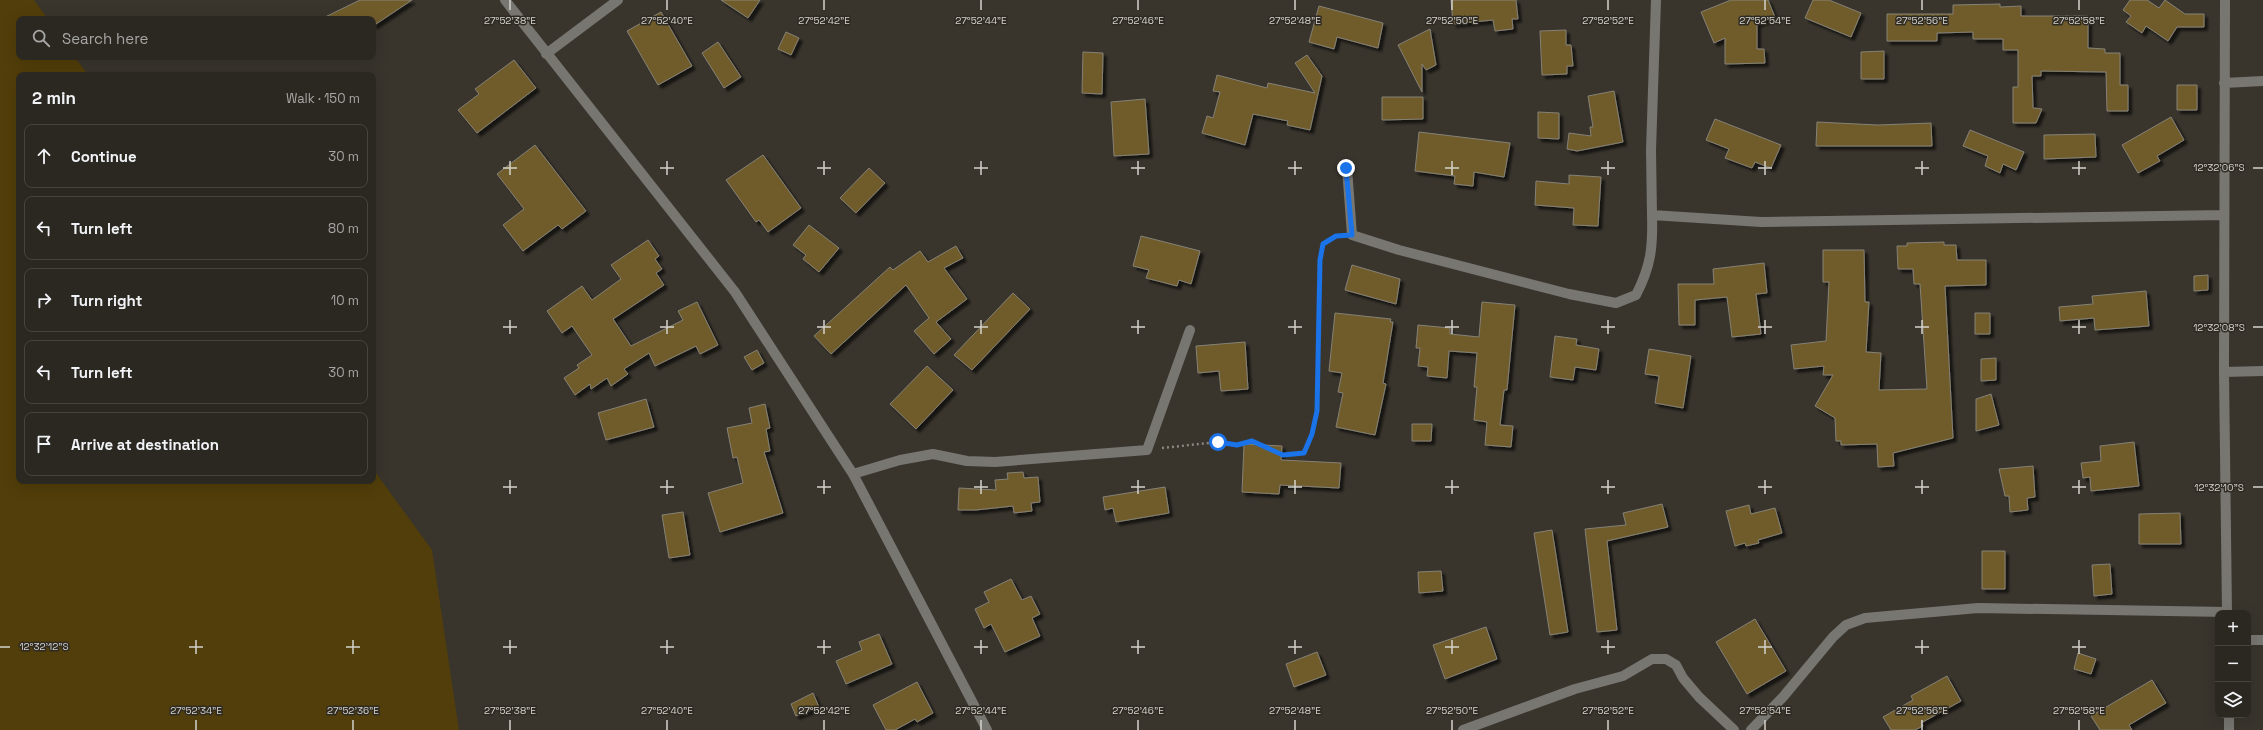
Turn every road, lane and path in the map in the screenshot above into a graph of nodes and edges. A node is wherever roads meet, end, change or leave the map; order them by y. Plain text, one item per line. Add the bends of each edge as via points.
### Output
1 (505, 0) edge
2 (618, 0) edge
3 (1656, 0) edge
4 (2225, 0) edge
5 (546, 54) junction
6 (2263, 81) edge
7 (2224, 83) junction
8 (1346, 168) dead end
9 (1652, 214) junction
10 (2224, 215) junction
11 (1352, 235) junction
12 (1190, 330) dead end
13 (2263, 371) edge
14 (2224, 372) junction
15 (1147, 450) junction
16 (854, 474) junction
17 (2227, 610) edge
18 (2215, 612) edge
19 (2251, 640) edge
20 (2263, 640) edge
21 (2229, 718) edge
22 (987, 730) edge
23 (1463, 730) edge
24 (1734, 730) edge
25 (1751, 730) edge
26 (2229, 730) edge

1 - 5 street
2 - 5 street
3 - 9 street via 1650,150
4 - 7 street
5 - 16 street via 734,292
6 - 7 street
7 - 10 street
8 - 11 street
9 - 10 street via 1761,222
9 - 11 street via 1653,248 1647,274 1636,295 1616,303 1569,294 1398,250
10 - 14 street
11 - 15 path via 1336,236 1323,244 1318,299 1317,411 1312,434 1304,453 1283,455 1252,441 1237,445 1218,442 1193,443
12 - 15 street
13 - 14 street
14 - 17 street
15 - 16 street via 995,462 967,461 933,454 900,460
16 - 22 street
18 - 25 street via 1978,608 1865,618 1846,625 1833,637 1783,697
19 - 20 street
21 - 26 street
23 - 24 street via 1574,689 1623,676 1652,659 1666,659 1676,665 1699,697

